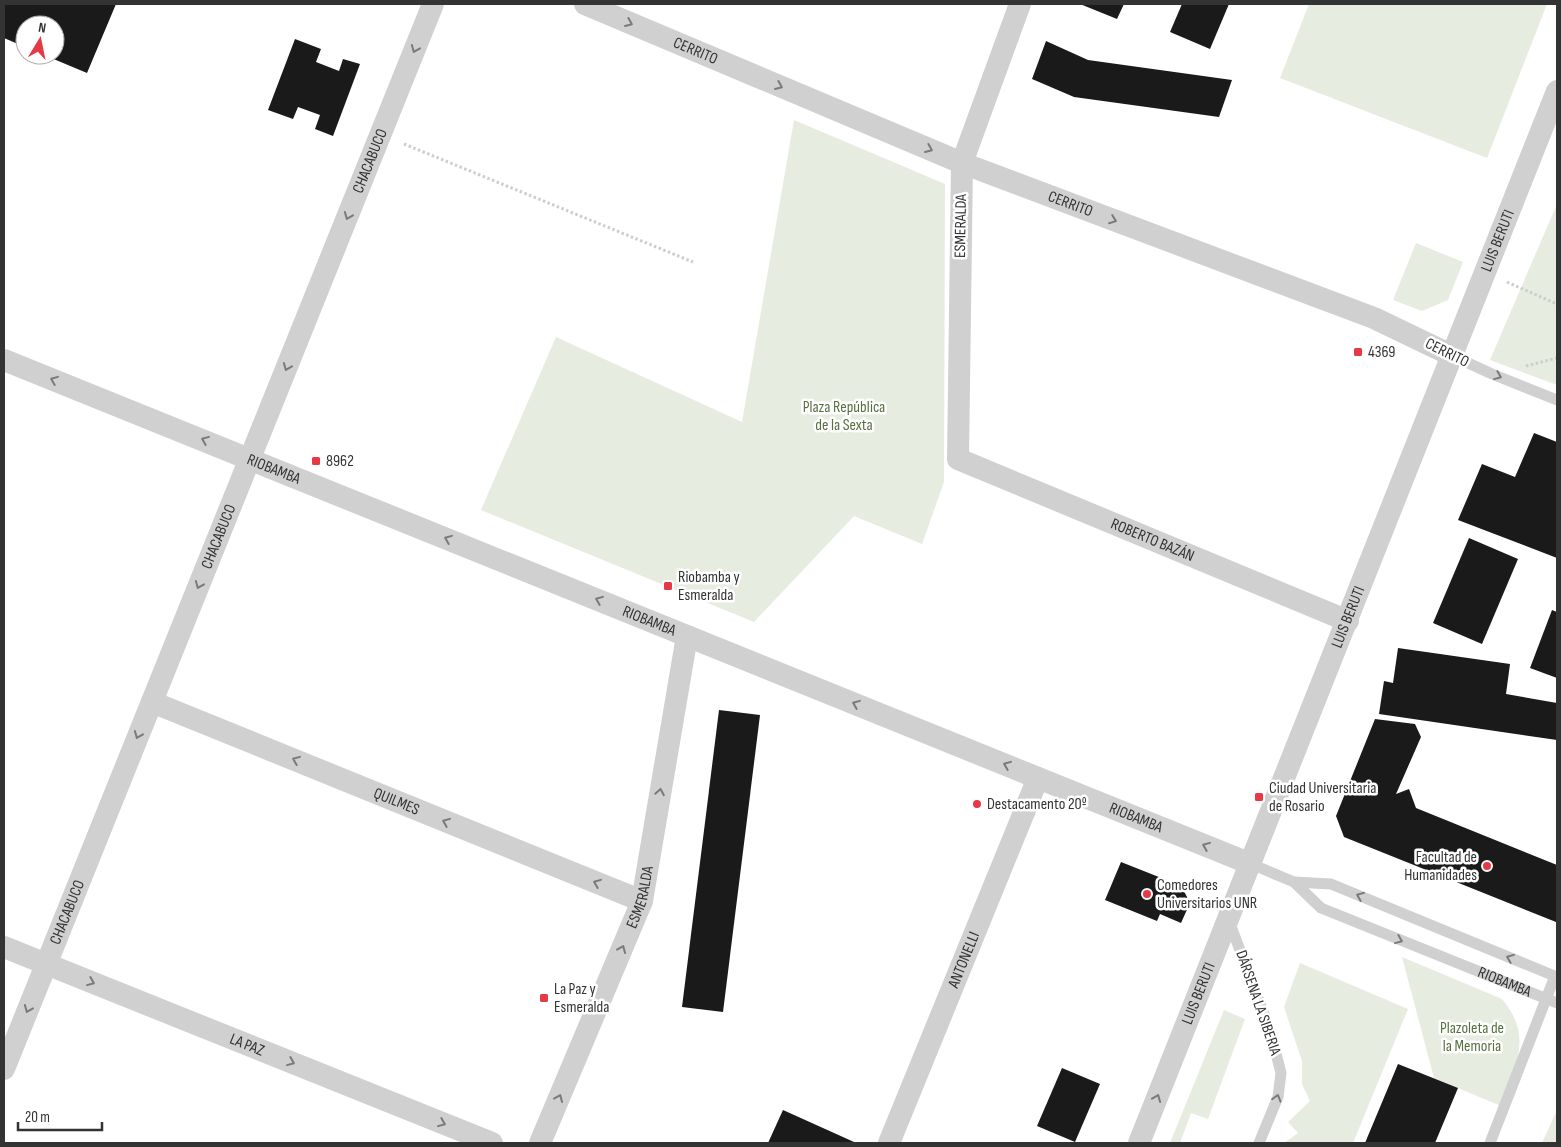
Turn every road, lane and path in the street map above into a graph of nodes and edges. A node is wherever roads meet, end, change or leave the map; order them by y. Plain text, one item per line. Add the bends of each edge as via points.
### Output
1 (433, 4) edge
2 (584, 4) edge
3 (1020, 4) edge
4 (1557, 91) edge
5 (380, 135) junction
6 (962, 163) junction
7 (693, 262) dead end
8 (1486, 272) junction
9 (1557, 304) edge
10 (1454, 356) junction
11 (4, 360) edge
12 (1557, 400) edge
13 (250, 458) junction
14 (958, 459) joint
15 (1348, 621) junction
16 (687, 636) junction
17 (152, 702) junction
18 (1038, 778) junction
19 (1251, 864) junction
20 (1294, 882) junction
21 (642, 901) junction
22 (1229, 920) junction
23 (4, 947) edge
24 (46, 964) junction
25 (1556, 977) edge
26 (1546, 999) junction
27 (1557, 1003) edge
28 (4, 1069) edge
29 (492, 1143) edge
30 (540, 1143) edge
31 (889, 1143) edge
32 (1139, 1143) edge
33 (1259, 1143) edge
34 (1490, 1143) edge

1 -> 5 street, CHACABUCO
2 -> 6 street, CERRITO
3 - 6 street, ESMERALDA
4 - 8 street, LUIS BERUTI
5 - 7 path
5 -> 13 street, CHACABUCO
6 -> 10 street, CERRITO via 1374,318
6 - 14 street, ESMERALDA
8 - 9 path
8 - 10 street, LUIS BERUTI
10 -> 12 lane, CERRITO
10 - 15 street, LUIS BERUTI
13 -> 11 street, RIOBAMBA
16 -> 13 street, RIOBAMBA
13 -> 17 street, CHACABUCO
14 - 15 street, ROBERTO BAZÁN
15 - 19 street, LUIS BERUTI
18 -> 16 street, RIOBAMBA
21 -> 16 street, ESMERALDA
21 -> 17 street, QUILMES
17 -> 24 street, CHACABUCO
19 -> 18 street, RIOBAMBA
18 - 31 street, ANTONELLI
19 - 20 lane, RIOBAMBA
19 - 22 street, LUIS BERUTI
25 -> 20 lane, RIOBAMBA via 1331,884
20 -> 26 lane, RIOBAMBA via 1321,908
30 -> 21 street, ESMERALDA
32 -> 22 street, LUIS BERUTI
33 -> 22 lane, DÁRSENA LA SIBERIA via 1278,1097 1282,1073 1270,1030
23 - 24 street, LA PAZ
24 -> 28 street, CHACABUCO
24 -> 29 street, LA PAZ
25 - 26 lane
26 - 27 lane, RIOBAMBA
26 - 34 lane

